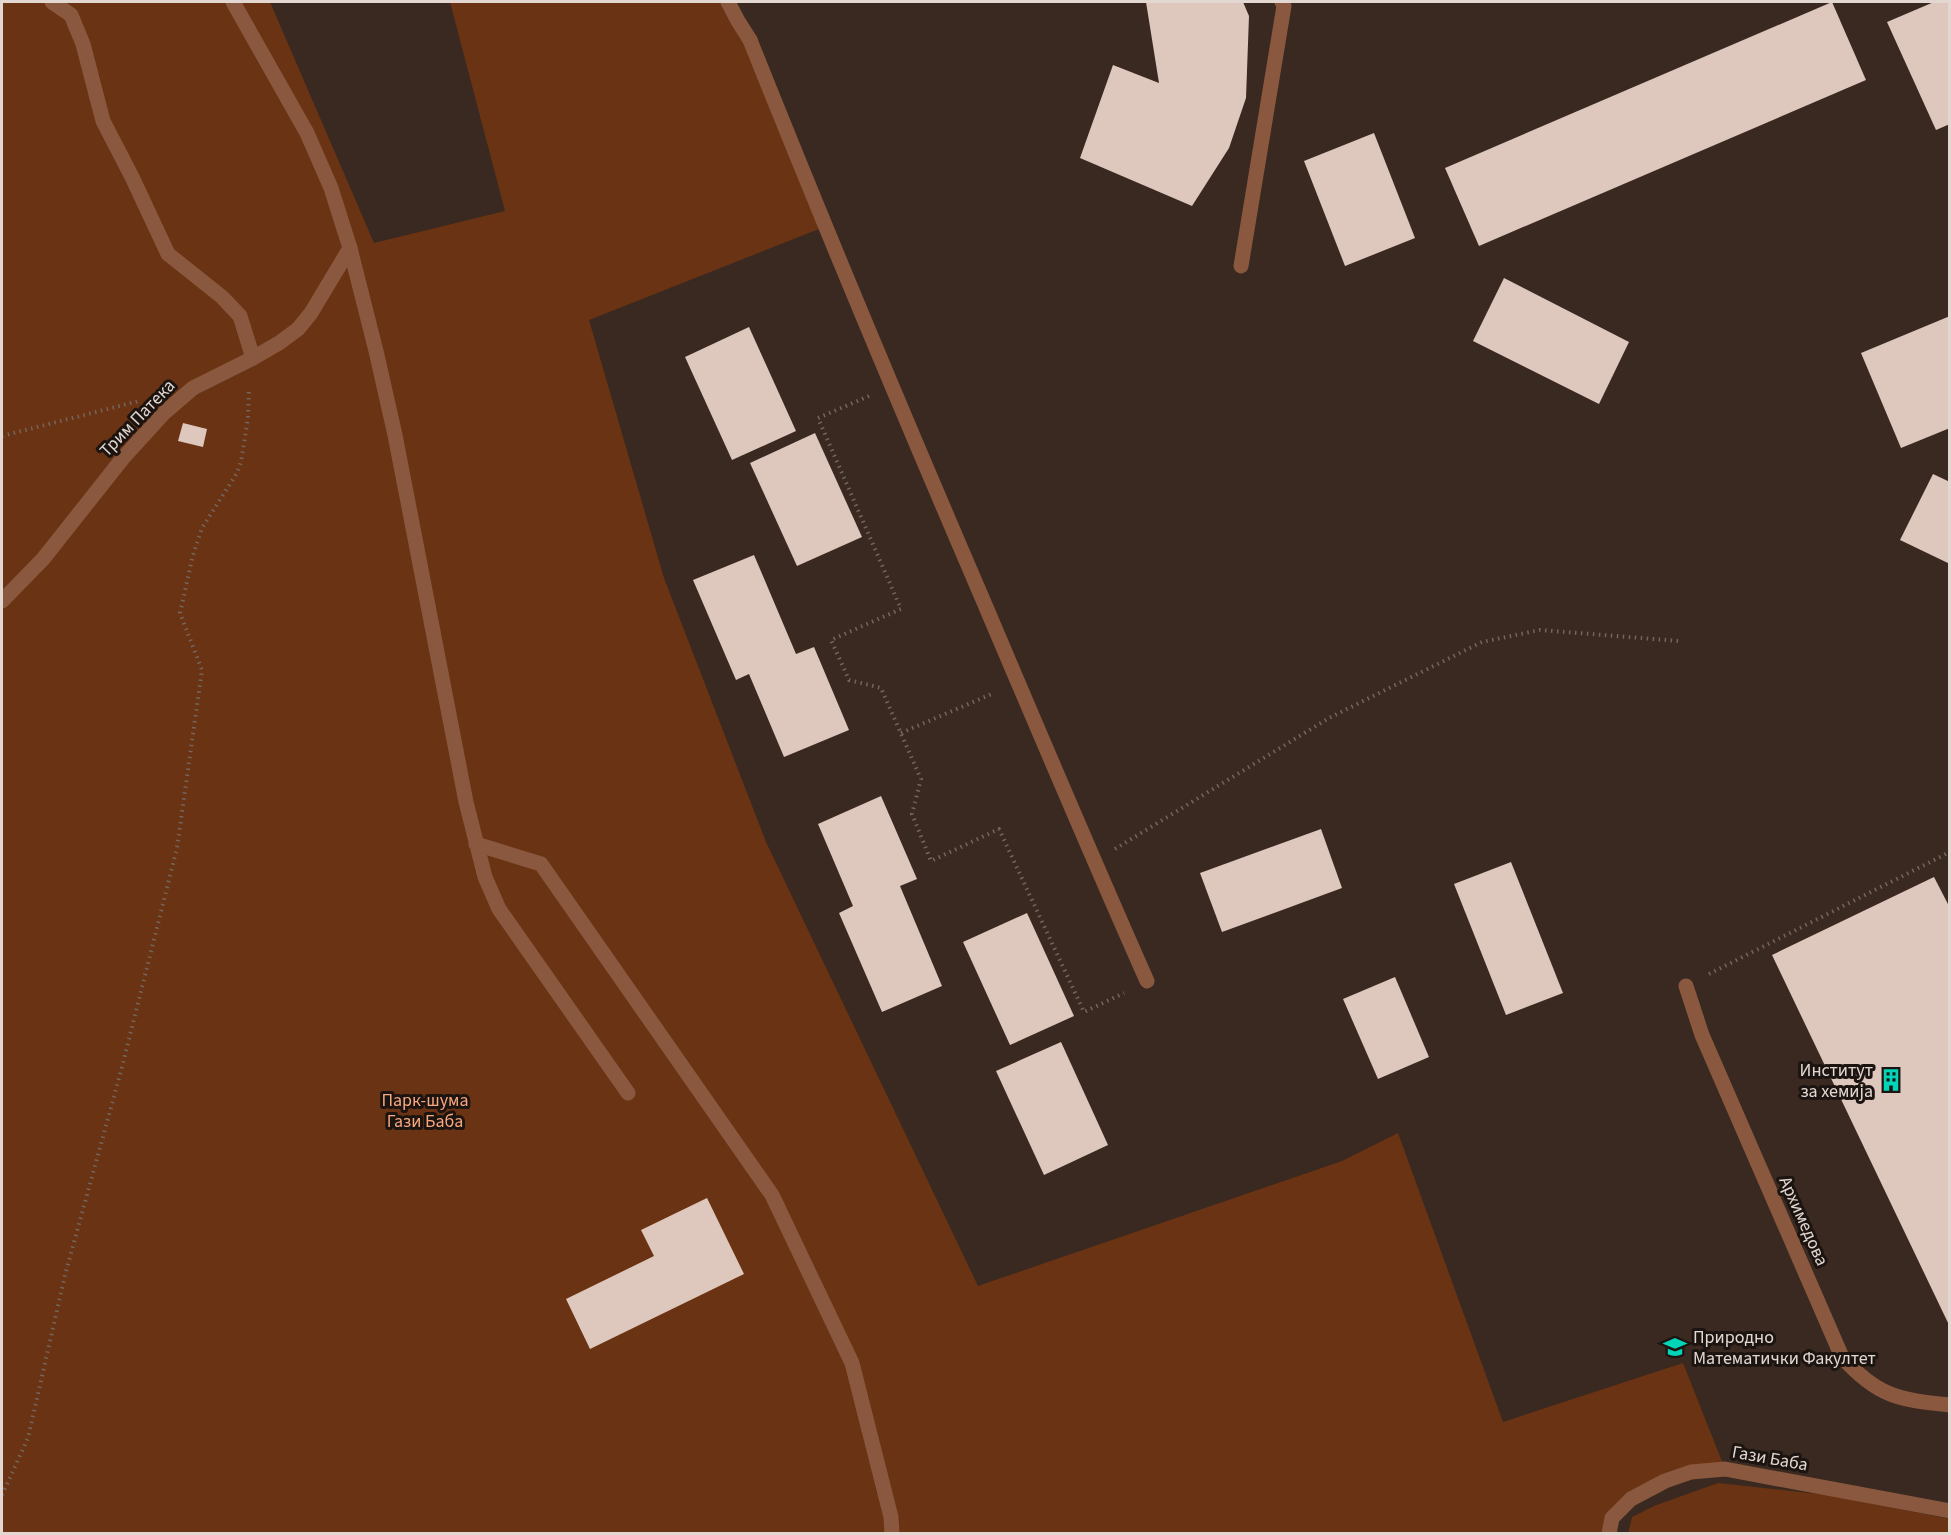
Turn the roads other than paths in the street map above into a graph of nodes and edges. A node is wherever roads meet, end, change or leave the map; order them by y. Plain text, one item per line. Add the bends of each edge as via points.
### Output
1 (52, 2) edge
2 (233, 2) edge
3 (728, 2) edge
4 (1282, 2) edge
5 (350, 248) junction
6 (1241, 266) dead end
7 (254, 358) junction
8 (2, 601) edge
9 (476, 844) junction
10 (1147, 981) road end
11 (1686, 986) road end
12 (628, 1093) dead end
13 (1950, 1405) edge
14 (1950, 1511) edge
15 (892, 1533) edge
16 (1609, 1533) edge

1 - 7 street via 72,15 103,120 168,254 240,316
2 - 5 street via 307,133 331,188
3 - 10 street via 750,40 891,386
4 - 6 street
5 - 7 street, Трим Патека via 298,329
5 - 9 street via 395,435
7 - 8 street, Трим Патека via 192,388 164,413 43,559
9 - 12 street via 499,909
9 - 15 street via 541,864 772,1195 852,1363
11 - 13 street, Архимедова via 1702,1035 1842,1357 1871,1386 1917,1402
14 - 16 street, Гази Баба via 1725,1468 1692,1472 1631,1499 1612,1518

